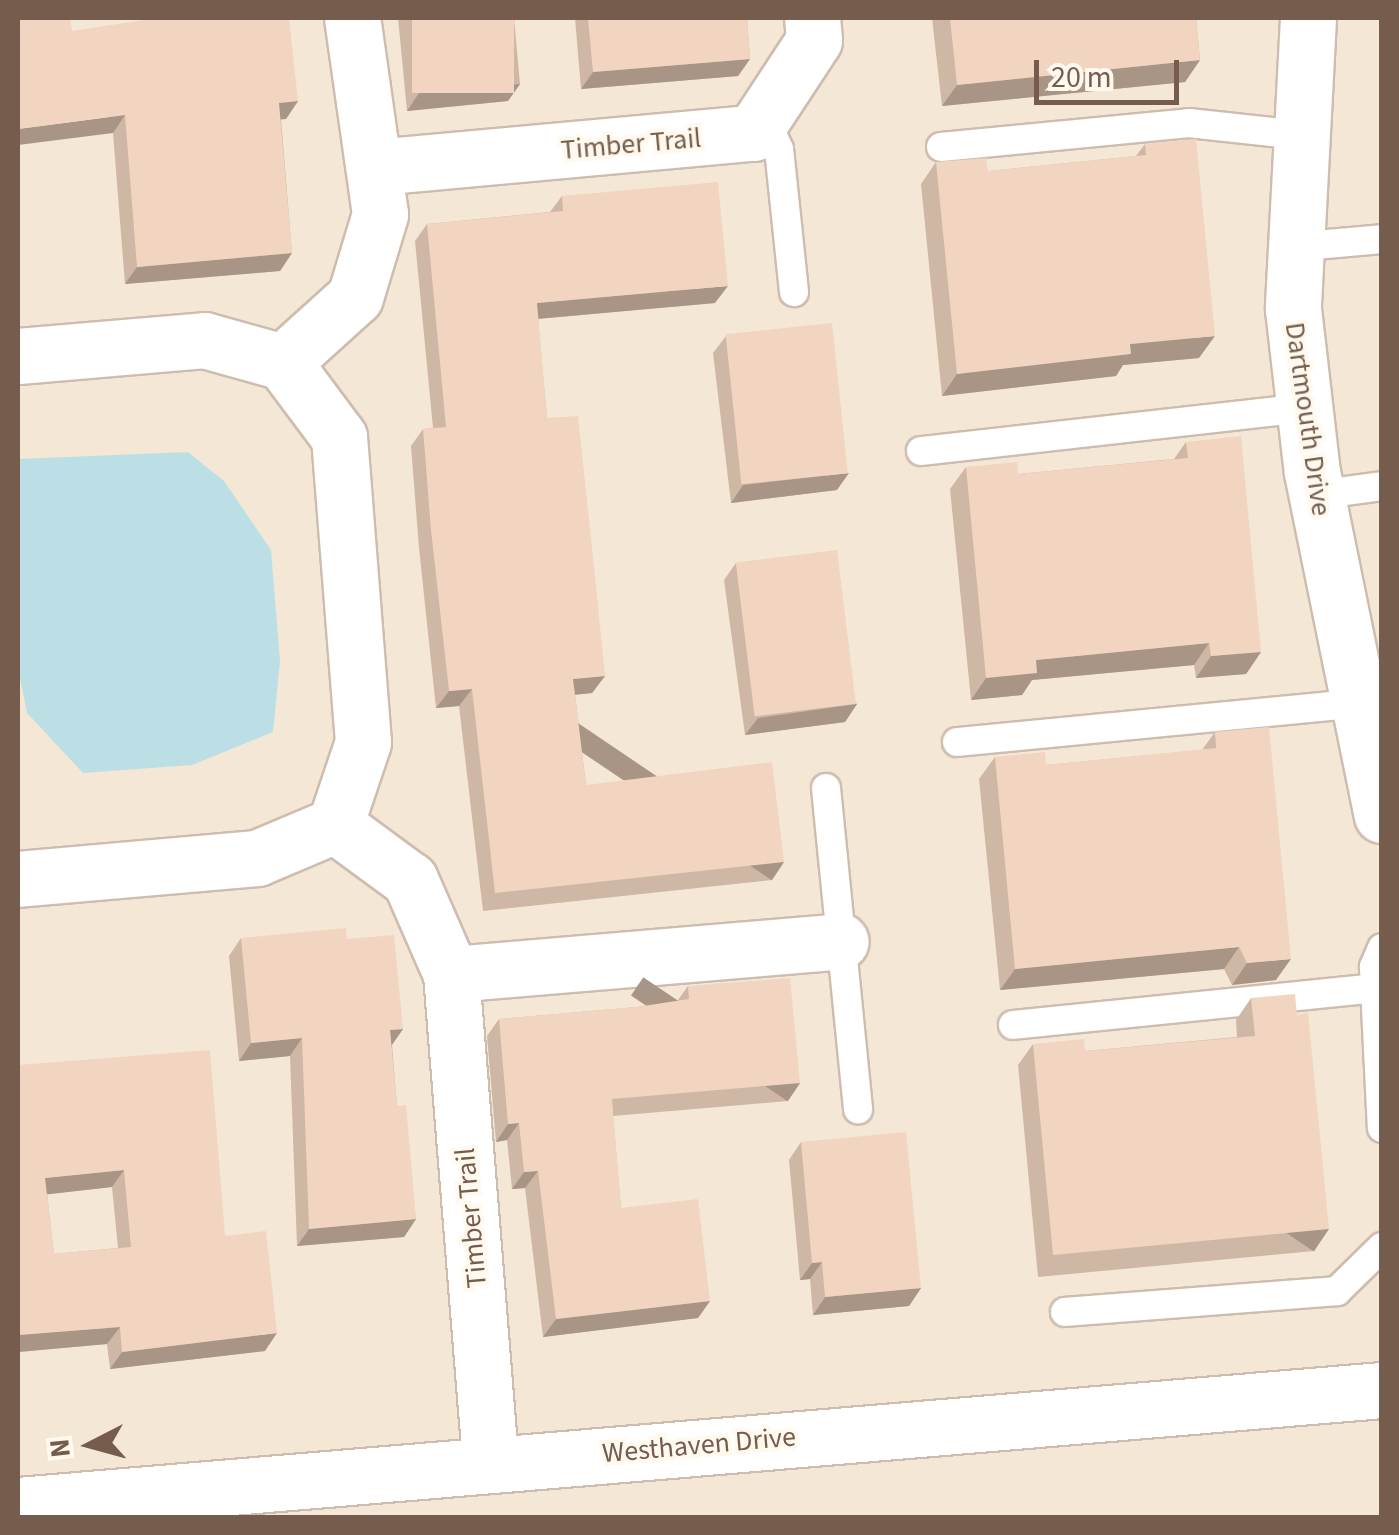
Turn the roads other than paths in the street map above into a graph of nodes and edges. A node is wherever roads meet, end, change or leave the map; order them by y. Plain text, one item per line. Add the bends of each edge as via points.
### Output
1 (352, 18) edge
2 (812, 18) edge
3 (1308, 18) edge
4 (764, 117) junction
5 (1299, 136) junction
6 (942, 147) dead end
7 (376, 166) junction
8 (1382, 239) edge
9 (1293, 247) junction
10 (794, 292) dead end
11 (18, 356) edge
12 (284, 362) junction
13 (1304, 408) junction
14 (921, 451) dead end
15 (1382, 486) edge
16 (1316, 495) junction
17 (1354, 704) junction
18 (958, 742) dead end
19 (826, 788) dead end
20 (1382, 815) edge
21 (334, 825) junction
22 (18, 879) edge
23 (841, 941) junction
24 (1382, 948) edge
25 (451, 974) junction
26 (1375, 988) junction
27 (1013, 1025) dead end
28 (858, 1109) dead end
29 (1382, 1128) edge
30 (1382, 1247) edge
31 (1065, 1312) dead end
32 (1382, 1390) edge
33 (490, 1462) junction
34 (18, 1505) edge

1 - 7 street
2 - 4 street via 814,40
3 - 5 street, Dartmouth Drive
4 - 7 street, Timber Trail via 753,133
4 - 10 lane via 779,148
5 - 6 lane via 1189,123
5 - 9 street, Dartmouth Drive
7 - 12 street via 380,214 355,298
8 - 9 lane
9 - 13 street, Dartmouth Drive
11 - 12 street via 204,340
12 - 21 street via 340,437 362,742
13 - 14 lane
13 - 16 street, Dartmouth Drive
15 - 16 lane
16 - 17 street, Dartmouth Drive
17 - 18 lane
17 - 20 street, Dartmouth Drive
19 - 23 lane
21 - 22 street via 257,858
21 - 25 street, Timber Trail via 410,880
23 - 25 street
23 - 28 lane
24 - 26 lane
25 - 33 street, Timber Trail
26 - 27 lane
26 - 29 lane
30 - 31 lane via 1337,1291
32 - 33 street, Westhaven Drive
33 - 34 street, Westhaven Drive

